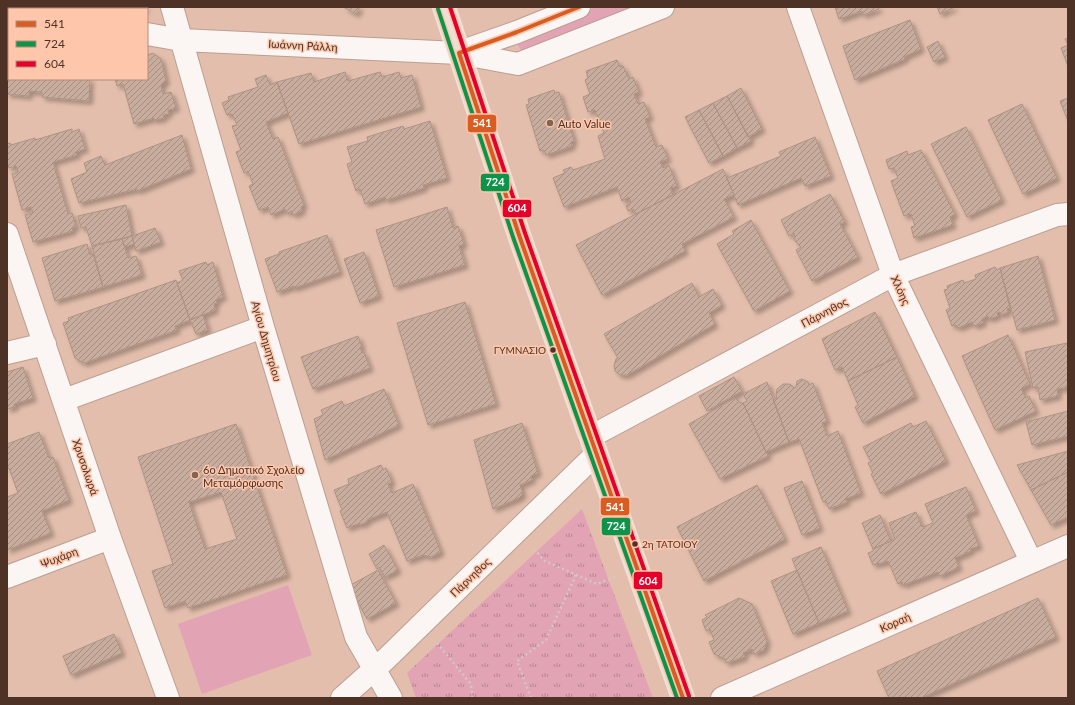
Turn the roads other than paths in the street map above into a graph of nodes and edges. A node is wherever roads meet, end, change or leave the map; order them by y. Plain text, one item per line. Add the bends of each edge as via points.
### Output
1 (172, 7) edge
2 (444, 7) edge
3 (579, 7) edge
4 (663, 7) edge
5 (798, 7) edge
6 (148, 34) edge
7 (181, 40) junction
8 (459, 53) junction
9 (1068, 214) edge
10 (7, 234) edge
11 (894, 275) junction
12 (263, 327) junction
13 (45, 344) junction
14 (7, 353) edge
15 (64, 400) junction
16 (593, 445) junction
17 (110, 538) junction
18 (1068, 546) edge
19 (1031, 561) junction
20 (7, 577) edge
21 (375, 669) junction
22 (168, 698) edge
23 (342, 698) edge
24 (391, 698) edge
25 (683, 698) edge
26 (722, 698) edge

1 - 7 street, Αγίου Δημητρίου
2 - 8 main road
3 - 8 street, Ιωάννη Ράλλη
4 - 8 street, Ιωάννη Ράλλη via 518,64
5 - 11 street, Χλόης
6 - 7 street, Ιωάννη Ράλλη
7 - 8 street, Ιωάννη Ράλλη
7 - 12 street, Αγίου Δημητρίου
8 - 16 main road via 519,235
9 - 11 street, Πάρνηθος via 1057,215
10 - 13 street, Χρυσολωρά
11 - 16 street, Πάρνηθος
11 - 19 street, Χλόης
12 - 15 street
12 - 21 street, Αγίου Δημητρίου via 356,637
13 - 14 street
13 - 15 street, Χρυσολωρά
15 - 17 street, Χρυσολωρά
16 - 21 street, Πάρνηθος via 517,531
16 - 25 main road
17 - 20 street, Ψυχάρη
17 - 22 street, Χρυσολωρά
18 - 19 street, Κοραή
19 - 26 street, Κοραή
21 - 23 street, Πάρνηθος
21 - 24 street, Αγίου Δημητρίου

